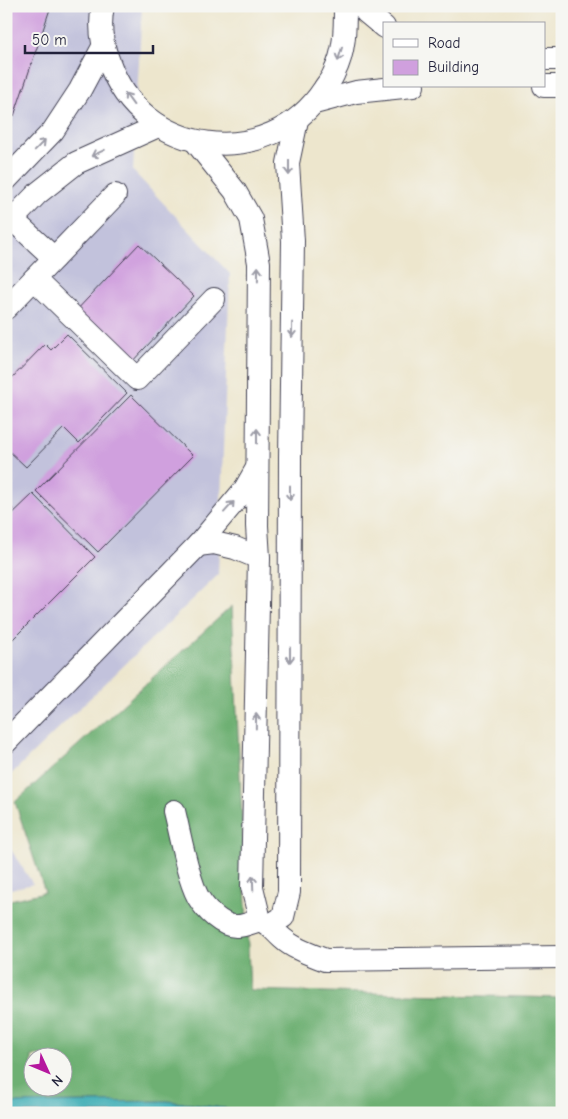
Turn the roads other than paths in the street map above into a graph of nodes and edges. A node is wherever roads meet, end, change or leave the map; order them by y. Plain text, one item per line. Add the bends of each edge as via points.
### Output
1 (103, 6) edge
2 (345, 6) edge
3 (362, 6) edge
4 (383, 25) edge
5 (103, 47) junction
6 (546, 59) edge
7 (562, 59) edge
8 (546, 86) edge
9 (562, 86) edge
10 (394, 88) edge
11 (315, 103) junction
12 (296, 120) junction
13 (158, 126) junction
14 (196, 141) junction
15 (6, 180) edge
16 (115, 195) dead end
17 (10, 223) edge
18 (54, 258) junction
19 (34, 279) junction
20 (214, 299) dead end
21 (6, 308) edge
22 (257, 467) junction
23 (198, 545) junction
24 (259, 558) junction
25 (6, 742) edge
26 (174, 811) dead end
27 (265, 922) junction
28 (562, 957) edge

1 - 5 street
2 -> 11 street via 345,38 335,73
3 - 4 street
13 -> 5 street via 133,105 114,78
15 -> 5 street via 53,131
6 - 7 street
8 - 9 street
10 - 11 street via 356,92
11 - 12 street
12 - 14 street via 265,137 231,144
12 -> 27 street via 288,163 293,241 290,875 283,918
13 - 14 street
13 -> 17 street via 76,163 38,193
22 -> 14 street via 259,263 251,219
16 - 18 street
17 - 18 street
18 - 19 street
19 - 20 street via 137,379
19 - 21 street
23 -> 22 street via 245,489
22 - 24 street
23 - 24 street via 214,543
23 - 25 street
27 -> 24 street via 252,887
26 - 27 street via 198,897 210,912 224,923 236,926
27 - 28 street via 298,949 325,960

